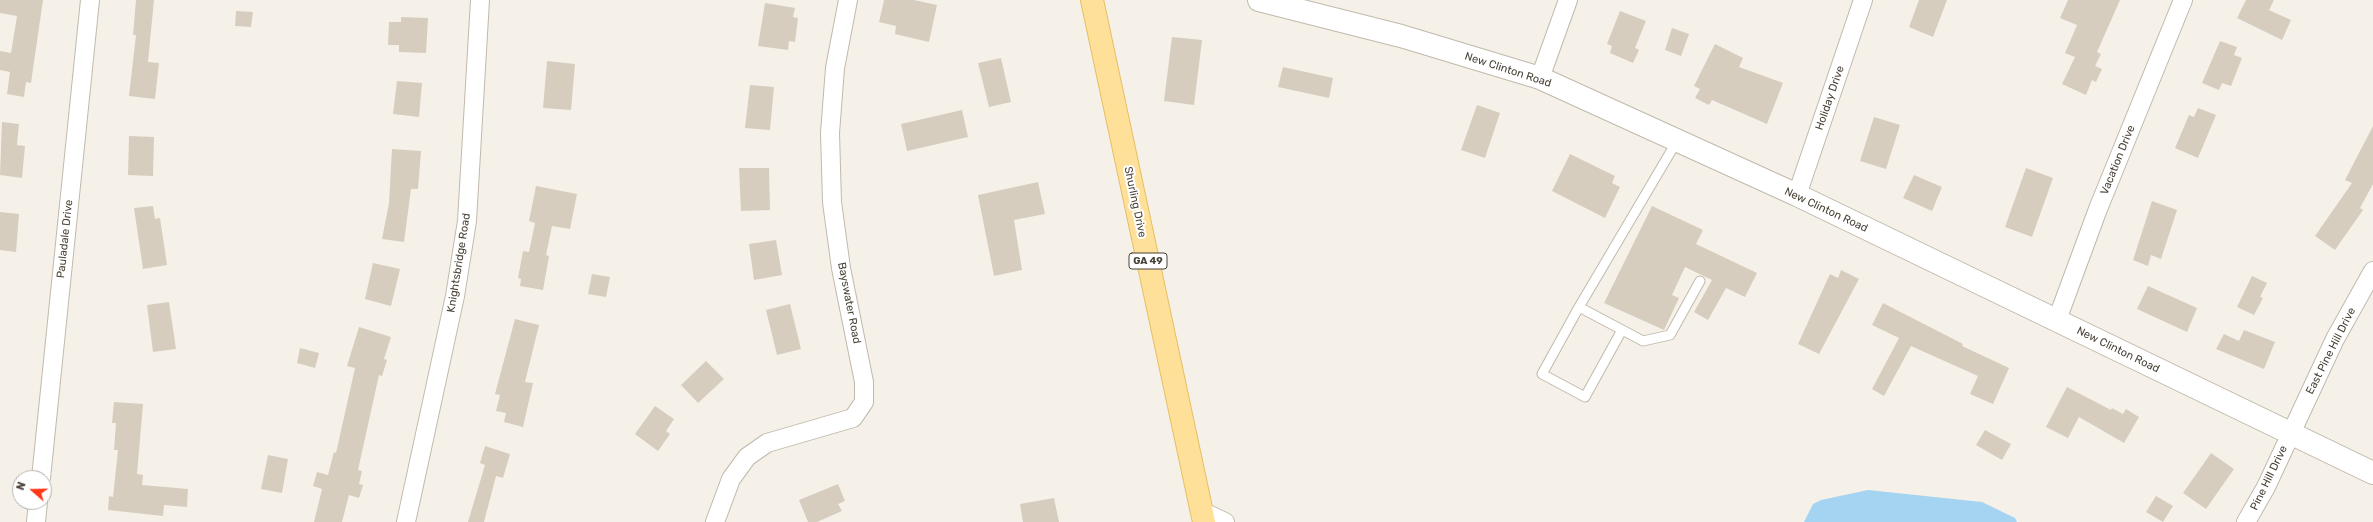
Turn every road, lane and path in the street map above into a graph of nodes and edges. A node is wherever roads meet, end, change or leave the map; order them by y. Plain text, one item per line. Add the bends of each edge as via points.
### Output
1 (90, 0) edge
2 (480, 0) edge
3 (848, 0) edge
4 (1092, 0) edge
5 (1259, 0) edge
6 (1568, 0) edge
7 (1863, 0) edge
8 (2183, 0) edge
9 (1540, 78) junction
10 (1677, 141) junction
11 (1797, 196) junction
12 (2373, 271) edge
13 (1700, 280) dead end
14 (1580, 307) junction
15 (2057, 320) junction
16 (1622, 330) junction
17 (2290, 433) junction
18 (42, 470) edge
19 (2373, 473) edge
20 (37, 510) edge
21 (1202, 517) edge
22 (36, 522) edge
23 (406, 522) edge
24 (715, 522) edge
25 (1225, 522) edge
26 (2246, 522) edge

1 - 18 street, Pauladale Drive
2 - 23 street, Knightsbridge Road via 467,221 455,296
3 - 24 street, Bayswater Road via 835,68 830,132 832,202 841,268 864,382 864,402 853,418 767,443 747,457 731,479
4 - 21 main road, Shurling Drive / GA 49
5 - 9 street, New Clinton Road via 1401,36
6 - 9 street
7 - 11 street, Holiday Drive
8 - 15 street, Vacation Drive via 2098,209
9 - 10 street, New Clinton Road
10 - 11 street, New Clinton Road
10 - 14 lane
11 - 15 street, New Clinton Road
12 - 17 street, East Pine Hill Drive via 2335,338
13 - 16 lane via 1670,335 1643,341
14 - 16 lane
14 - 16 lane via 1542,374 1548,378 1585,397
15 - 17 street, New Clinton Road
17 - 19 street, New Clinton Road
17 - 26 street, Pine Hill Drive via 2266,487
20 - 22 street
21 - 25 street

